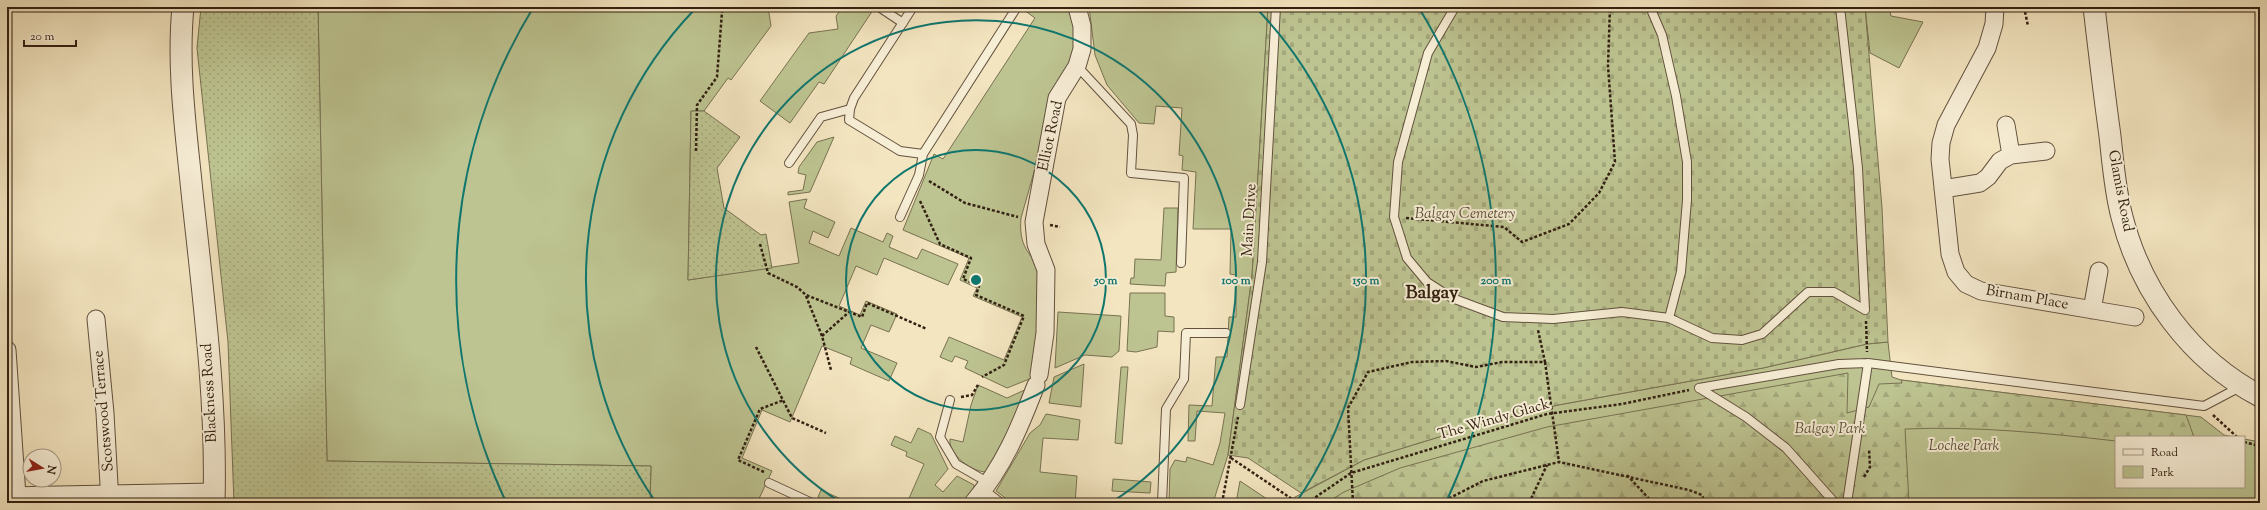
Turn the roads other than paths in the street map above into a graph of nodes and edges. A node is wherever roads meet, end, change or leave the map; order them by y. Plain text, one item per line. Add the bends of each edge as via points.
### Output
1 (183, 7) edge
2 (879, 7) edge
3 (913, 7) edge
4 (1017, 7) edge
5 (1077, 7) edge
6 (1276, 7) edge
7 (1455, 7) edge
8 (1650, 7) edge
9 (1840, 7) edge
10 (1995, 7) edge
11 (2094, 7) edge
12 (903, 23) junction
13 (1077, 66) junction
14 (850, 109) junction
15 (2006, 125) dead end
16 (2046, 150) dead end
17 (923, 154) junction
18 (2011, 154) junction
19 (789, 163) dead end
20 (1943, 189) junction
21 (900, 217) dead end
22 (1181, 262) dead end
23 (2099, 271) dead end
24 (2092, 310) junction
25 (2135, 317) dead end
26 (1669, 318) junction
27 (96, 319) dead end
28 (1226, 333) dead end
29 (7, 350) edge
30 (1868, 363) junction
31 (2241, 386) junction
32 (2260, 396) edge
33 (950, 400) road end
34 (1240, 405) road end
35 (769, 483) road end
36 (986, 487) junction
37 (10, 498) edge
38 (214, 498) edge
39 (110, 499) edge
40 (812, 503) edge
41 (973, 503) edge
42 (1001, 503) edge
43 (1162, 503) edge
44 (1835, 503) edge
45 (1847, 503) edge

1 - 38 street, Blackness Road via 181,51 184,121 212,397
2 - 12 lane
3 - 12 lane
4 - 17 lane
5 - 13 street, Elliot Road via 1082,26 1082,49
6 - 34 lane, Main Drive via 1262,262
7 - 26 lane via 1428,53 1398,162 1394,217 1407,258 1427,282 1452,298 1503,317 1554,319 1622,312
8 - 26 lane via 1662,35 1687,162 1687,200 1681,272
9 - 26 lane via 1858,168 1865,310 1834,292 1808,292 1762,334 1742,340 1712,338
10 - 20 street, Birnam Place via 1994,24 1987,48 1946,124 1940,159
11 - 31 street, Glamis Road via 2115,180 2122,217 2134,253 2150,288 2170,319 2214,366
12 - 14 lane via 854,98
13 - 22 lane via 1131,124 1131,173 1184,178
13 - 36 street, Elliot Road via 1058,98 1034,222 1036,244 1046,270 1045,333 1038,380 1016,439
14 - 17 lane via 849,120 900,151
14 - 19 lane via 821,117
15 - 18 street
16 - 18 street
17 - 21 lane via 919,174
18 - 20 street via 2000,161 1980,183
20 - 24 street, Birnam Place via 1950,254 1956,272 1966,284 1980,291
23 - 24 street
24 - 25 street, Birnam Place
27 - 39 street, Scotswood Terrace
28 - 43 lane via 1186,333 1184,379 1166,409
29 - 37 street
30 - 31 lane via 2204,406
30 - 44 lane via 1839,364 1699,388 1746,417 1786,448
30 - 45 lane
31 - 32 street, Glamis Road
33 - 36 lane via 940,437 956,464
35 - 40 lane
36 - 41 street, Elliot Road
36 - 42 lane
37 - 39 street
38 - 39 street

